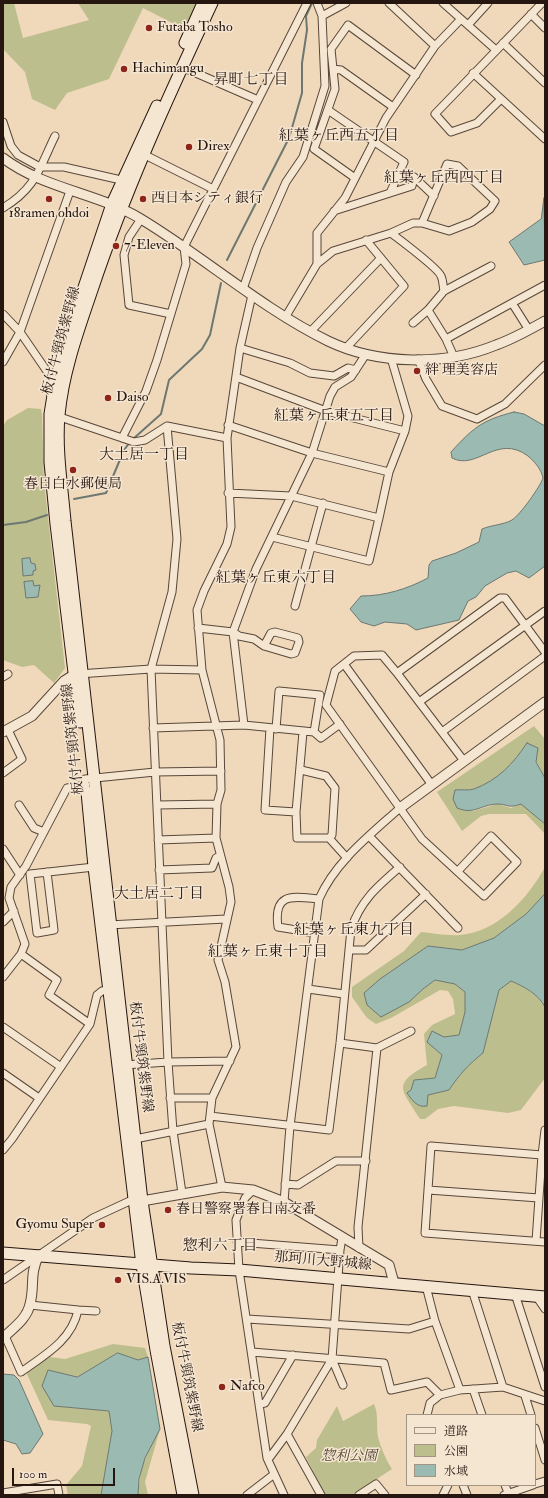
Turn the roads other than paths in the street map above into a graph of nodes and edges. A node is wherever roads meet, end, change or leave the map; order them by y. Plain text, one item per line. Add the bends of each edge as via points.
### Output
1 (203, 3) edge
2 (212, 3) edge
3 (307, 3) edge
4 (317, 3) edge
5 (346, 3) edge
6 (389, 3) edge
7 (443, 3) edge
8 (488, 3) edge
9 (542, 3) edge
10 (531, 14) junction
11 (322, 16) junction
12 (461, 19) junction
13 (468, 25) junction
14 (545, 28) edge
15 (503, 43) junction
16 (435, 46) junction
17 (496, 50) junction
18 (182, 67) junction
19 (333, 69) junction
20 (473, 73) junction
21 (416, 75) junction
22 (545, 83) edge
23 (501, 99) junction
24 (258, 100) junction
25 (393, 107) junction
26 (328, 110) junction
27 (3, 122) edge
28 (55, 136) dead end
29 (545, 139) edge
30 (374, 142) junction
31 (143, 154) junction
32 (3, 158) edge
33 (40, 167) junction
34 (36, 178) junction
35 (355, 178) junction
36 (121, 180) junction
37 (213, 189) junction
38 (70, 191) junction
39 (390, 193) junction
40 (434, 196) junction
41 (116, 206) junction
42 (3, 208) edge
43 (334, 212) junction
44 (141, 219) junction
45 (422, 222) junction
46 (391, 232) junction
47 (366, 240) junction
48 (184, 247) junction
49 (381, 258) junction
50 (317, 264) junction
51 (491, 266) dead end
52 (545, 285) edge
53 (243, 289) junction
54 (444, 291) junction
55 (252, 295) junction
56 (512, 303) junction
57 (428, 310) junction
58 (3, 314) edge
59 (171, 314) junction
60 (286, 316) junction
61 (545, 321) edge
62 (412, 323) dead end
63 (529, 330) junction
64 (311, 331) junction
65 (20, 332) junction
66 (446, 339) junction
67 (240, 348) junction
68 (346, 348) junction
69 (366, 354) junction
70 (454, 357) junction
71 (391, 358) junction
72 (418, 360) junction
73 (3, 362) edge
74 (545, 365) edge
75 (356, 370) junction
76 (236, 377) junction
77 (55, 383) junction
78 (326, 411) junction
79 (55, 415) junction
80 (228, 425) junction
81 (168, 426) junction
82 (405, 431) junction
83 (227, 438) junction
84 (128, 440) junction
85 (312, 453) junction
86 (389, 472) junction
87 (228, 493) junction
88 (290, 496) junction
89 (323, 503) junction
90 (379, 518) junction
91 (272, 537) junction
92 (310, 547) junction
93 (295, 606) dead end
94 (545, 611) edge
95 (525, 625) junction
96 (198, 628) junction
97 (233, 632) junction
98 (264, 646) junction
99 (545, 652) edge
100 (545, 656) edge
101 (344, 664) junction
102 (151, 669) junction
103 (202, 670) junction
104 (397, 673) junction
105 (79, 674) junction
106 (419, 702) junction
107 (545, 702) edge
108 (340, 724) junction
109 (217, 725) junction
110 (244, 725) junction
111 (153, 728) junction
112 (273, 728) junction
113 (6, 731) edge
114 (303, 732) junction
115 (314, 732) junction
116 (442, 732) junction
117 (464, 761) junction
118 (301, 770) junction
119 (221, 771) junction
120 (155, 772) junction
121 (3, 773) edge
122 (88, 781) junction
123 (432, 785) junction
124 (217, 804) junction
125 (19, 805) dead end
126 (157, 805) junction
127 (400, 808) junction
128 (296, 812) junction
129 (44, 832) junction
130 (369, 836) junction
131 (216, 838) junction
132 (329, 838) junction
133 (158, 840) junction
134 (3, 849) edge
135 (220, 856) junction
136 (347, 858) junction
137 (94, 867) junction
138 (400, 867) junction
139 (159, 870) junction
140 (458, 871) junction
141 (47, 872) junction
142 (20, 875) junction
143 (426, 894) junction
144 (319, 899) junction
145 (14, 911) junction
146 (226, 919) junction
147 (3, 922) edge
148 (162, 922) junction
149 (105, 925) junction
150 (458, 928) dead end
151 (315, 933) junction
152 (350, 950) junction
153 (21, 954) junction
154 (3, 977) edge
155 (308, 989) junction
156 (108, 990) junction
157 (344, 994) junction
158 (90, 1024) junction
159 (3, 1027) edge
160 (411, 1031) dead end
161 (340, 1043) junction
162 (377, 1048) junction
163 (230, 1061) junction
164 (168, 1062) junction
165 (122, 1065) junction
166 (61, 1067) junction
167 (3, 1073) edge
168 (39, 1098) junction
169 (170, 1098) junction
170 (212, 1098) junction
171 (210, 1116) junction
172 (209, 1124) junction
173 (290, 1126) junction
174 (545, 1130) edge
175 (173, 1131) junction
176 (135, 1139) junction
177 (3, 1150) edge
178 (542, 1155) junction
179 (366, 1161) junction
180 (285, 1184) junction
181 (222, 1187) junction
182 (253, 1190) junction
183 (428, 1190) junction
184 (182, 1193) junction
185 (539, 1198) junction
186 (138, 1200) junction
187 (284, 1202) junction
188 (342, 1238) junction
189 (536, 1241) junction
190 (238, 1242) junction
191 (545, 1242) edge
192 (359, 1248) junction
193 (340, 1250) junction
194 (3, 1253) edge
195 (39, 1255) junction
196 (147, 1265) junction
197 (239, 1270) junction
198 (3, 1280) edge
199 (338, 1280) junction
200 (394, 1283) junction
201 (426, 1286) junction
202 (472, 1290) junction
203 (515, 1294) junction
204 (540, 1296) edge
205 (30, 1305) junction
206 (545, 1309) edge
207 (78, 1310) junction
208 (96, 1311) dead end
209 (247, 1319) junction
210 (435, 1321) junction
211 (335, 1323) junction
212 (4, 1337) edge
213 (252, 1352) junction
214 (293, 1356) junction
215 (332, 1359) junction
216 (343, 1385) dead end
217 (503, 1387) junction
218 (545, 1387) edge
219 (473, 1389) junction
220 (460, 1390) junction
221 (440, 1395) junction
222 (525, 1396) junction
223 (545, 1401) edge
224 (260, 1404) junction
225 (427, 1414) edge
226 (482, 1414) edge
227 (531, 1414) edge
228 (536, 1431) edge
229 (287, 1434) junction
230 (267, 1458) junction
231 (545, 1460) edge
232 (273, 1474) junction
233 (448, 1486) edge
234 (531, 1486) edge
235 (3, 1493) edge
236 (507, 1494) edge
237 (59, 1495) edge
238 (183, 1495) edge
239 (193, 1495) edge
240 (247, 1495) edge
241 (284, 1495) edge
242 (321, 1495) edge
243 (359, 1495) edge
244 (385, 1495) edge
245 (443, 1495) edge

1 - 36 main road, 板付牛頸筑紫野線
2 - 18 main road, 板付牛頸筑紫野線
3 - 24 street
4 - 11 street
5 - 11 street
6 - 16 street
7 - 12 street
8 - 13 street
9 - 10 street
10 - 14 street
10 - 15 street
11 - 53 street via 325,86 303,157 286,182
12 - 13 street
12 - 16 street
13 - 17 street
15 - 17 street
15 - 22 street
16 - 21 street
17 - 20 street
18 - 24 street
18 - 31 main road, 板付牛頸筑紫野線
19 - 21 street via 331,49 348,25
19 - 25 street via 341,70
19 - 26 street via 334,89
20 - 23 street
20 - 23 street via 435,114 451,132 477,123
21 - 25 street
23 - 29 street
24 - 37 street
25 - 30 street
26 - 30 street
26 - 35 street via 314,149
27 - 33 street via 11,146 18,155
28 - 33 street
30 - 35 street
30 - 39 street via 404,162
31 - 37 street
31 - 41 main road, 板付牛頸筑紫野線
32 - 34 street
33 - 34 street
33 - 36 street via 64,167
34 - 38 street
34 - 42 street via 20,198
35 - 43 street via 345,198
36 - 41 main road, 板付牛頸筑紫野線
37 - 48 street
38 - 41 street
38 - 65 street
39 - 40 street via 412,186 414,177
39 - 43 street
40 - 45 street
40 - 45 street via 447,164 458,166 495,201 490,209 472,222 449,231
41 - 44 street
41 - 77 main road, 板付牛頸筑紫野線 via 68,335
41 - 79 main road, 板付牛頸筑紫野線 via 77,332
43 - 50 street via 317,234
44 - 48 street
44 - 59 street via 129,237 124,255 129,305
45 - 46 street
46 - 47 street
46 - 54 street via 441,275
47 - 49 street
47 - 50 street via 333,251
48 - 53 street
48 - 59 street via 186,264
49 - 64 street
49 - 68 street via 404,286
50 - 60 street
51 - 54 street
52 - 56 street
53 - 55 street
54 - 57 street
55 - 60 street
55 - 67 street
56 - 63 street
56 - 66 street
57 - 62 street
57 - 66 street
58 - 65 street
59 - 84 street
60 - 64 street
61 - 63 street
63 - 70 street via 495,346
64 - 68 street
65 - 73 street
65 - 77 street
66 - 70 street
67 - 75 street via 290,363 310,373 334,376 348,368
67 - 76 street
68 - 69 street
69 - 71 street
69 - 75 street
70 - 72 street
71 - 72 street
71 - 82 street via 408,416
72 - 74 street via 442,406 477,419 505,404
75 - 78 street via 351,377 335,387
76 - 78 street
76 - 80 street
77 - 79 main road, 板付牛頸筑紫野線
78 - 82 street
78 - 85 street
79 - 84 street
79 - 105 main road, 板付牛頸筑紫野線 via 50,462 56,524
80 - 83 street
80 - 85 street
81 - 83 street
81 - 84 street via 145,440
81 - 102 street via 177,540 172,592
82 - 86 street
83 - 87 street
85 - 86 street
85 - 88 street
86 - 90 street
87 - 88 street
87 - 96 street via 231,527 227,544 197,610
88 - 89 street
88 - 91 street
89 - 90 street
89 - 92 street
90 - 92 street via 368,561
91 - 92 street
91 - 97 street via 256,568
92 - 93 street
94 - 95 street
95 - 99 street
95 - 104 street via 505,598 500,598
95 - 106 street
96 - 97 street
96 - 103 street
97 - 98 street
97 - 110 street
98 - 98 street via 291,654 295,652 299,642 298,638 275,632 271,633
100 - 116 street
101 - 104 street via 354,656 382,655
101 - 108 street via 335,671 326,705
101 - 123 street
102 - 103 street
102 - 105 street
102 - 111 street
103 - 109 street
104 - 106 street
105 - 113 street via 64,681 32,716
105 - 122 main road, 板付牛頸筑紫野線
106 - 116 street
107 - 117 street
108 - 115 street via 321,738
108 - 127 street
109 - 110 street
109 - 111 street
109 - 119 street
110 - 112 street
111 - 120 street
112 - 114 street
112 - 115 street via 279,691 320,695
112 - 128 street via 265,810
113 - 121 street via 22,759
114 - 115 street
114 - 118 street
116 - 117 street
117 - 123 street
118 - 128 street
118 - 132 street via 326,776 335,788 332,836
119 - 120 street
119 - 124 street via 221,790
120 - 122 street
120 - 126 street
122 - 129 street via 67,788
122 - 137 main road, 板付牛頸筑紫野線
122 - 149 main road, 板付牛頸筑紫野線
123 - 127 street
124 - 126 street
124 - 131 street
125 - 129 street via 28,812 34,828
126 - 133 street
127 - 130 street
127 - 140 street via 422,839
128 - 132 street via 297,838
129 - 142 street
130 - 136 street
130 - 138 street
131 - 133 street
131 - 135 street
132 - 136 street
133 - 139 street
134 - 142 street
135 - 139 street via 216,858 212,868
135 - 146 street via 231,902
136 - 144 street via 325,886
137 - 141 street
137 - 149 main road, 板付牛頸筑紫野線
138 - 143 street
138 - 152 street via 372,892 357,913 350,929
139 - 148 street
140 - 140 street via 484,896 517,862 491,836
141 - 141 street via 30,874 38,932 54,930
142 - 145 street via 11,887 10,898
143 - 150 street
143 - 152 street via 366,950
144 - 151 street
144 - 151 street via 292,896 285,898 280,905 277,923 278,927
145 - 147 street
145 - 153 street via 25,944
146 - 148 street
146 - 163 street via 218,960 225,982 236,1047
148 - 149 street
148 - 164 street
149 - 156 main road, 板付牛頸筑紫野線
149 - 165 main road, 板付牛頸筑紫野線
151 - 155 street
152 - 157 street
153 - 154 street
153 - 158 street via 57,980 49,995
155 - 157 street
155 - 173 street
156 - 158 street via 97,996
156 - 165 main road, 板付牛頸筑紫野線
157 - 161 street
158 - 166 street
159 - 166 street
160 - 162 street
161 - 162 street
161 - 173 street via 329,1130
162 - 179 street
163 - 164 street
163 - 170 street
164 - 165 street
164 - 169 street
165 - 176 main road, 板付牛頸筑紫野線
165 - 186 main road, 板付牛頸筑紫野線
166 - 168 street
167 - 168 street
168 - 177 street
169 - 170 street
169 - 175 street
170 - 171 street
171 - 172 street
171 - 173 street
172 - 175 street
172 - 181 street
173 - 180 street
174 - 178 street
175 - 176 street
175 - 184 street
176 - 186 main road, 板付牛頸筑紫野線
178 - 183 street via 431,1146
178 - 185 street
179 - 180 street via 336,1161 298,1185
179 - 192 street via 358,1227
180 - 187 street
181 - 182 street
181 - 184 street
182 - 187 street
182 - 190 street via 245,1198 236,1220
183 - 185 street
183 - 189 street via 425,1232
184 - 186 street
185 - 189 street
186 - 195 street via 93,1218
186 - 196 main road, 板付牛頸筑紫野線
187 - 188 street
188 - 192 street
188 - 193 street
189 - 191 street
190 - 193 street
190 - 197 street
192 - 200 street via 389,1265
193 - 199 street
194 - 195 main road, 那珂川大野城線
195 - 196 main road, 那珂川大野城線
195 - 198 street
195 - 205 street via 33,1266
196 - 197 main road, 那珂川大野城線
196 - 238 main road, 板付牛頸筑紫野線 via 156,1350
196 - 239 main road, 板付牛頸筑紫野線
197 - 199 main road, 那珂川大野城線
197 - 209 street
199 - 200 main road, 那珂川大野城線
199 - 211 street
200 - 201 main road, 那珂川大野城線
201 - 202 main road, 那珂川大野城線
201 - 210 street
202 - 203 main road, 那珂川大野城線
202 - 217 street
203 - 204 main road, 那珂川大野城線
203 - 218 street
204 - 206 street
205 - 207 street
205 - 212 street via 22,1320
207 - 208 street
207 - 212 street via 75,1323 65,1338 21,1372
209 - 211 street
209 - 213 street
210 - 211 street via 409,1329
210 - 220 street
211 - 215 street
213 - 214 street
213 - 224 street
214 - 215 street
214 - 224 street via 265,1403
215 - 216 street
215 - 221 street via 384,1363 391,1390 427,1382
215 - 229 street
217 - 219 street
217 - 222 street
219 - 220 street
219 - 226 street
220 - 221 street
221 - 225 street via 430,1403
222 - 223 street
222 - 227 street
224 - 230 street
228 - 231 street
229 - 230 street
229 - 242 street
230 - 232 street
232 - 240 street
232 - 241 street
233 - 245 street
234 - 236 street
235 - 237 street via 57,1484
243 - 244 street via 376,1484

